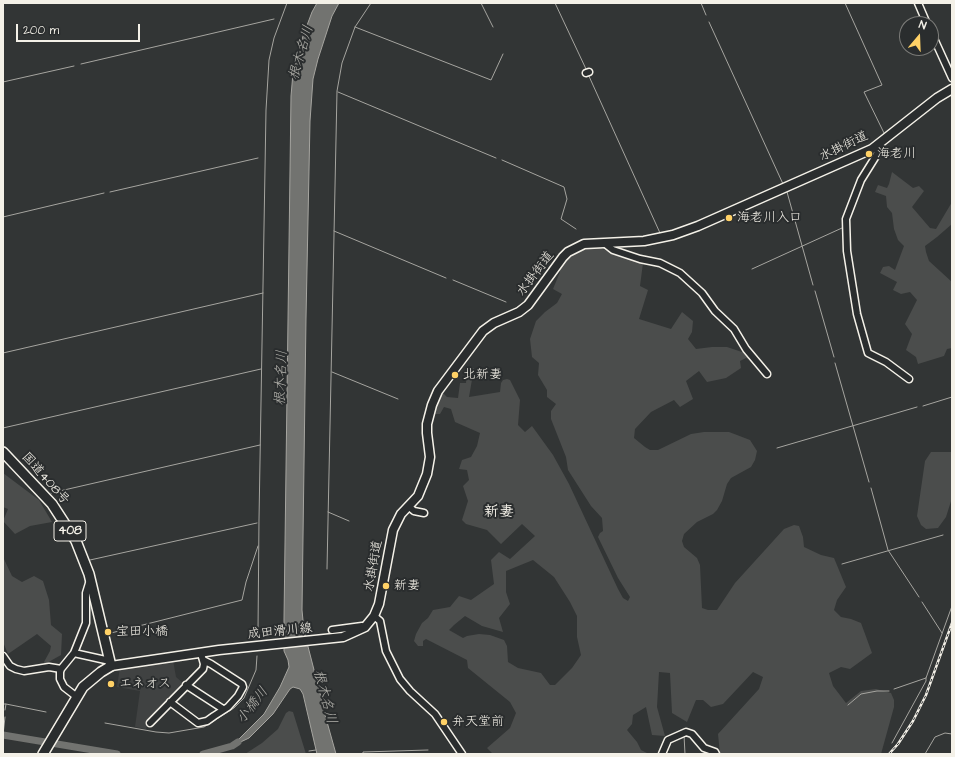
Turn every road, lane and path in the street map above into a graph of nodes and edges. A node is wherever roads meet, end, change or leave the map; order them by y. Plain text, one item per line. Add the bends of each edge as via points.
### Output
1 (918, 3) edge
2 (924, 16) edge
3 (939, 50) edge
4 (952, 78) edge
5 (952, 89) edge
6 (880, 142) junction
7 (604, 243) junction
8 (767, 374) dead end
9 (909, 378) dead end
10 (3, 452) edge
11 (408, 506) junction
12 (424, 514) dead end
13 (90, 580) junction
14 (374, 616) junction
15 (368, 625) junction
16 (332, 630) dead end
17 (343, 637) joint
18 (74, 653) junction
19 (3, 656) edge
20 (203, 657) junction
21 (111, 663) junction
22 (61, 668) junction
23 (186, 685) junction
24 (76, 697) junction
25 (170, 702) junction
26 (223, 709) junction
27 (150, 723) dead end
28 (43, 754) edge
29 (462, 754) edge
30 (662, 754) edge
31 (716, 754) edge

1 - 2 street
3 - 4 street
5 - 6 main road, 水掛街道
6 - 7 main road, 水掛街道 via 872,148 688,230 644,241
6 - 9 street via 876,156 861,180 846,219 847,250 858,314 868,353
7 - 8 street via 613,250 660,263 680,274 702,293 715,311 734,329 746,349
7 - 11 main road, 水掛街道 via 584,244 568,252 528,305 494,323 476,340 438,391 432,405 427,424 430,456 427,474 418,496
10 - 13 highway, 国道408号 / 408 via 60,515 76,541
11 - 12 street
11 - 14 main road, 水掛街道 via 393,530 379,604
13 - 18 street via 86,592 86,623
13 - 21 highway, 国道408号 / 408
14 - 15 main road, 水掛街道
14 - 29 street via 380,621 386,651 400,679 435,714
15 - 16 street
15 - 17 main road, 水掛街道
17 - 20 main road, 成田滑川線 via 219,650
18 - 21 street
18 - 22 street
19 - 22 street via 10,666 24,671
20 - 21 main road
20 - 23 street via 203,669
20 - 26 street via 243,686 238,696
21 - 24 highway via 87,682
22 - 24 street via 60,679 64,687
23 - 25 street
23 - 26 street
24 - 28 highway
25 - 26 street via 198,723 207,721
25 - 27 street
30 - 31 street via 668,740 686,732 692,734 704,748

